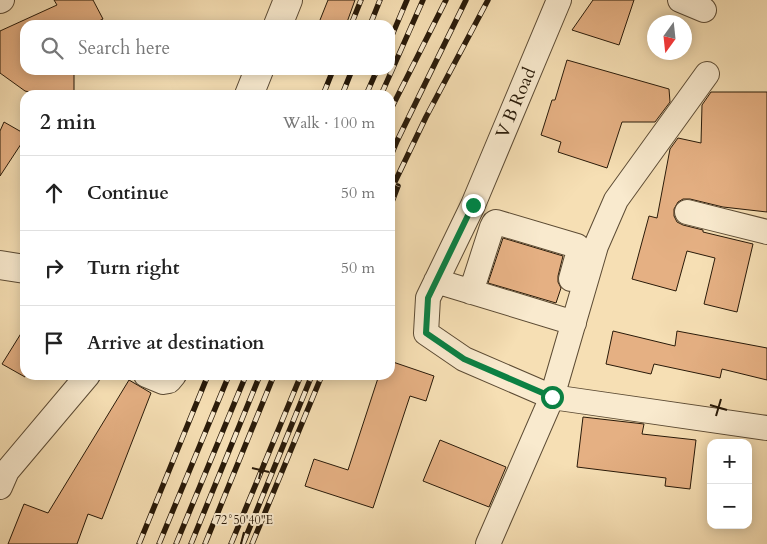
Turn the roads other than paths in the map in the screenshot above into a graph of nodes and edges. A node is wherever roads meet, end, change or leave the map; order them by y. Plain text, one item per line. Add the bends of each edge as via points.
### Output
1 (288, 0) edge
2 (559, 0) edge
3 (680, 0) edge
4 (704, 10) dead end
5 (280, 20) edge
6 (707, 74) dead end
7 (257, 75) edge
8 (251, 90) edge
9 (686, 212) dead end
10 (767, 232) edge
11 (0, 265) edge
12 (20, 268) edge
13 (436, 281) junction
14 (471, 292) junction
15 (567, 321) junction
16 (84, 380) edge
17 (158, 380) edge
18 (170, 380) edge
19 (552, 397) junction
20 (767, 428) edge
21 (2, 476) edge
22 (488, 544) edge

1 - 5 street
2 - 13 street, V B Road via 473,205
3 - 4 street
6 - 15 street via 616,200
7 - 8 street
9 - 10 street
11 - 12 street
13 - 14 street
13 - 19 street, V B Road via 428,298 426,333 464,359
14 - 15 street
14 - 15 street via 496,222 575,245 579,250
15 - 19 street
16 - 21 street
17 - 18 street
19 - 20 street
19 - 22 street

